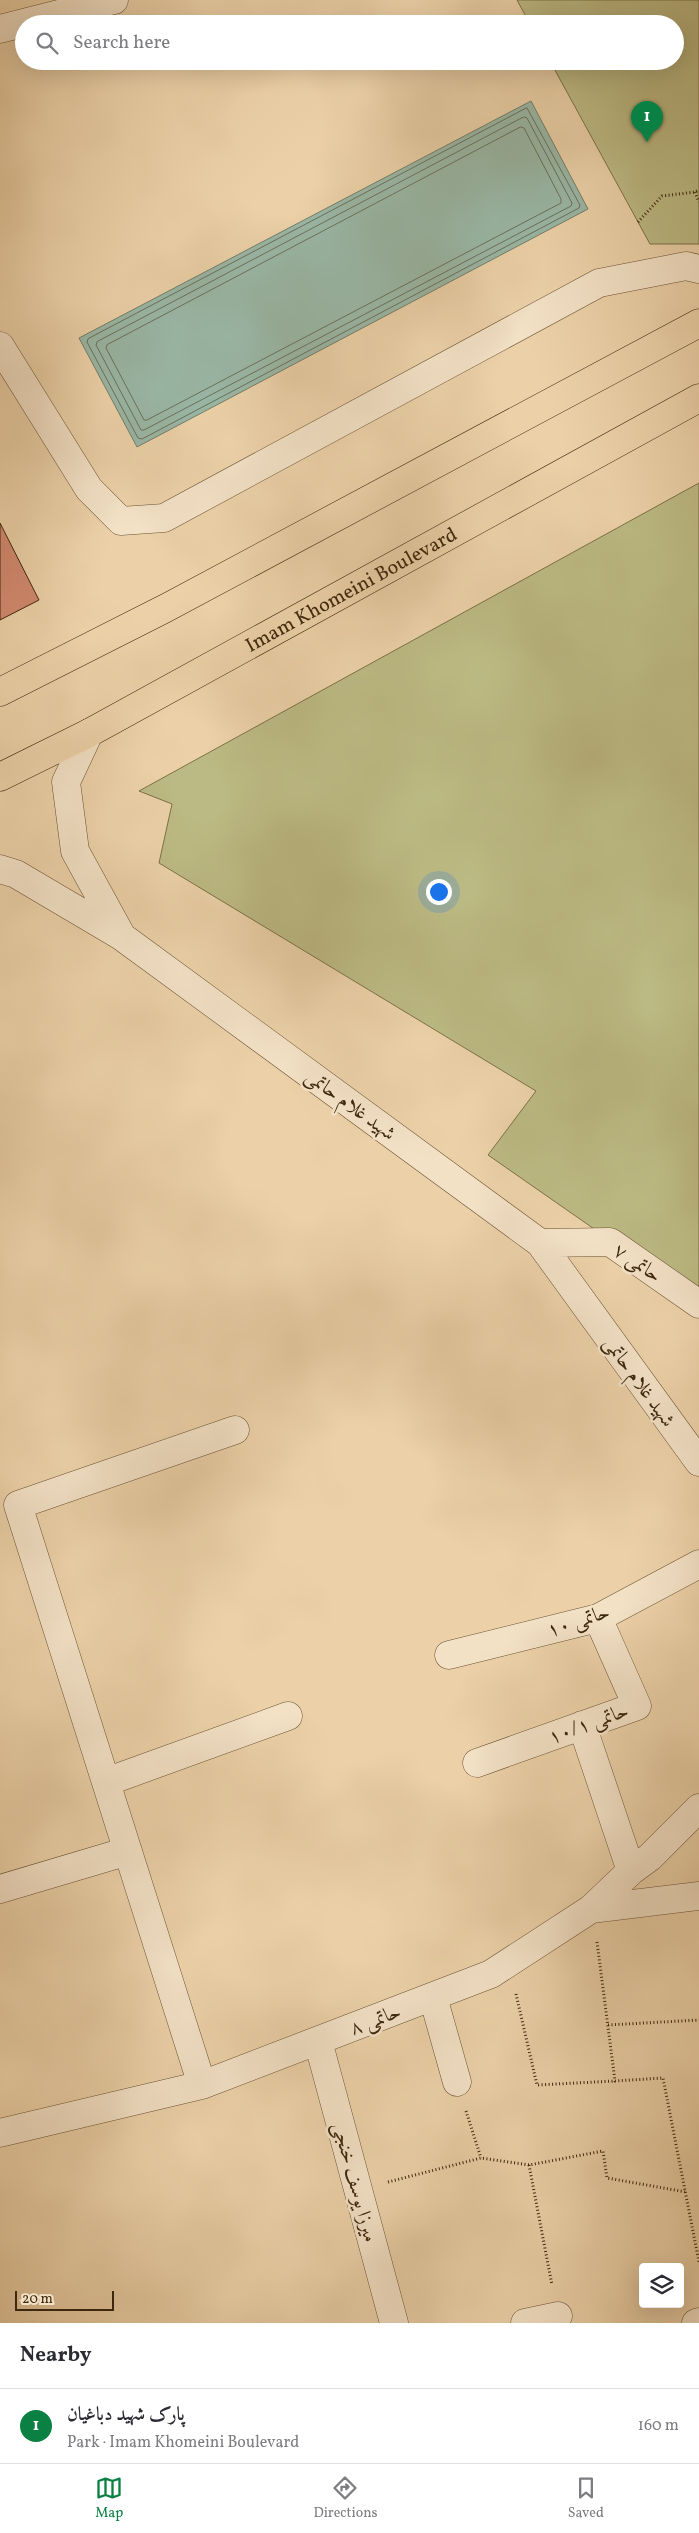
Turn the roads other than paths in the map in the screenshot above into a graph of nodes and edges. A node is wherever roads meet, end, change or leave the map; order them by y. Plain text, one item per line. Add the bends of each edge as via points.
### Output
1 (114, 0) edge
2 (55, 15) edge
3 (15, 25) edge
4 (0, 29) edge
5 (699, 270) edge
6 (699, 323) edge
7 (0, 346) edge
8 (699, 398) edge
9 (0, 692) edge
10 (89, 733) junction
11 (0, 777) edge
12 (0, 869) edge
13 (122, 936) junction
14 (540, 1243) junction
15 (699, 1304) edge
16 (235, 1430) dead end
17 (699, 1462) edge
18 (699, 1564) edge
19 (598, 1618) junction
20 (449, 1656) dead end
21 (288, 1716) dead end
22 (582, 1725) junction
23 (477, 1763) dead end
24 (106, 1782) junction
25 (699, 1808) edge
26 (128, 1851) junction
27 (631, 1871) junction
28 (0, 1889) edge
29 (699, 1896) edge
30 (591, 1909) junction
31 (434, 1997) junction
32 (318, 2041) junction
33 (457, 2082) road end
34 (202, 2085) junction
35 (0, 2134) edge
36 (558, 2316) road end
37 (394, 2323) edge
38 (525, 2323) edge

1 - 2 street
3 - 4 street
5 - 7 street via 686,266 599,283 164,518 120,521 89,490
6 - 9 main road via 166,608
8 - 10 main road, Imam Khomeini Boulevard
10 - 11 main road, Imam Khomeini Boulevard
10 - 13 street, شهید غلام حاتمی via 66,782 75,851
12 - 13 street via 16,874
13 - 14 street, شهید غلام حاتمی
14 - 15 street, حاتمی ۷ via 610,1242
14 - 17 street, شهید غلام حاتمی
16 - 24 street via 18,1505
18 - 19 street, حاتمی ۱۰
19 - 20 street, حاتمی ۱۰
19 - 22 street, حاتمی ۱۰/۱ via 637,1706
21 - 24 street
22 - 23 street, حاتمی ۱۰/۱
22 - 27 street
24 - 26 street
25 - 27 street, حاتمی ۸
26 - 28 street
26 - 34 street
27 - 30 street, حاتمی ۸
29 - 30 street
30 - 31 street, حاتمی ۸ via 491,1974
31 - 32 street, حاتمی ۸
31 - 33 street
32 - 34 street, حاتمی ۸
32 - 37 street, میرزا یوسف خنجی
34 - 35 street, حاتمی ۸
36 - 38 street

